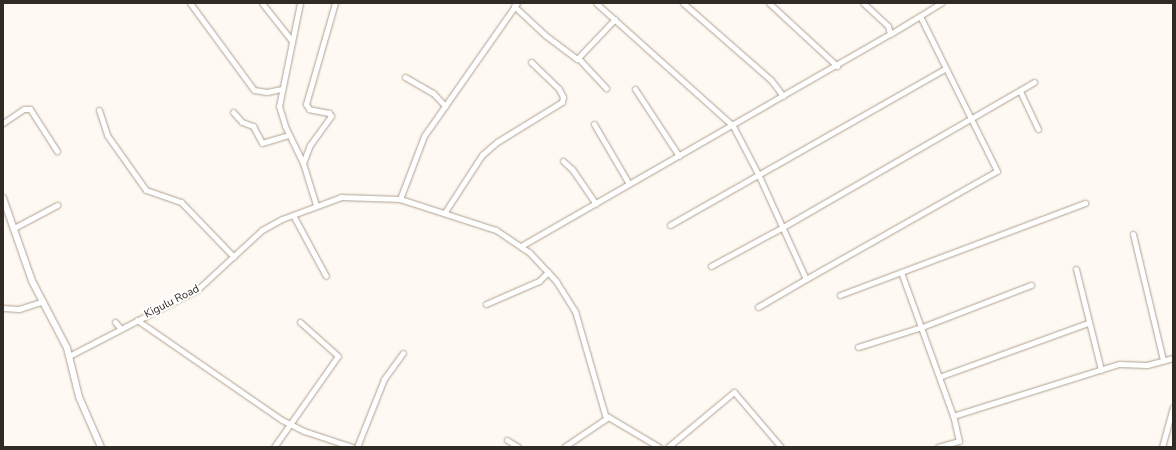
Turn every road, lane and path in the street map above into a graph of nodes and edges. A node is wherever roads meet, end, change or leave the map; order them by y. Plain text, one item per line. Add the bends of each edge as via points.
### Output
1 (190, 3) edge
2 (262, 3) edge
3 (300, 3) edge
4 (335, 3) edge
5 (596, 3) edge
6 (683, 3) edge
7 (769, 3) edge
8 (863, 3) edge
9 (941, 3) edge
10 (516, 5) edge
11 (920, 16) junction
12 (615, 19) junction
13 (890, 34) junction
14 (292, 41) junction
15 (579, 59) junction
16 (531, 62) dead end
17 (837, 66) junction
18 (945, 69) junction
19 (405, 77) dead end
20 (1034, 82) dead end
21 (606, 88) dead end
22 (635, 89) dead end
23 (281, 90) junction
24 (1020, 91) junction
25 (783, 96) junction
26 (445, 106) junction
27 (99, 110) dead end
28 (232, 112) dead end
29 (971, 120) junction
30 (3, 123) edge
31 (594, 124) dead end
32 (733, 126) junction
33 (1038, 129) dead end
34 (289, 135) junction
35 (57, 151) dead end
36 (679, 156) junction
37 (563, 161) dead end
38 (303, 163) junction
39 (759, 176) junction
40 (629, 184) junction
41 (3, 198) edge
42 (400, 199) junction
43 (1085, 203) dead end
44 (596, 204) junction
45 (57, 205) dead end
46 (316, 205) junction
47 (445, 212) junction
48 (293, 215) junction
49 (670, 225) dead end
50 (783, 227) junction
51 (14, 228) junction
52 (1133, 234) dead end
53 (521, 246) junction
54 (234, 257) junction
55 (711, 266) dead end
56 (1076, 269) dead end
57 (548, 272) junction
58 (901, 272) junction
59 (326, 276) dead end
60 (806, 279) junction
61 (1031, 284) dead end
62 (840, 294) dead end
63 (43, 301) junction
64 (486, 304) dead end
65 (758, 307) dead end
66 (3, 308) edge
67 (137, 320) junction
68 (114, 322) dead end
69 (300, 322) dead end
70 (1088, 323) junction
71 (922, 327) junction
72 (121, 328) junction
73 (858, 347) dead end
74 (404, 353) dead end
75 (69, 356) junction
76 (1173, 358) edge
77 (1163, 360) junction
78 (1101, 370) junction
79 (939, 377) junction
80 (1173, 407) edge
81 (953, 416) junction
82 (607, 418) junction
83 (1171, 419) edge
84 (289, 424) junction
85 (507, 440) dead end
86 (101, 447) edge
87 (274, 447) edge
88 (352, 447) edge
89 (357, 447) edge
90 (518, 447) edge
91 (564, 447) edge
92 (659, 447) edge
93 (668, 447) edge
94 (781, 447) edge
95 (938, 447) edge
96 (1162, 447) edge

1 - 23 street via 254,90
2 - 14 street
3 - 14 street
4 - 38 street via 306,104 310,109 329,113 330,119 310,145
5 - 12 street
6 - 25 street via 771,80
7 - 17 street
8 - 13 street via 888,26
9 - 11 street
10 - 15 street via 545,35
10 - 26 street
11 - 13 street
11 - 18 street
12 - 15 street
12 - 32 street
13 - 17 street
14 - 23 street
15 - 21 street
16 - 47 street via 559,89 563,97 562,102 497,142 482,155
17 - 25 street
18 - 29 street
18 - 39 street
19 - 26 street via 433,93
20 - 24 street
22 - 36 street
23 - 34 street via 279,106
24 - 29 street
24 - 33 street
25 - 32 street
26 - 42 street via 424,136
27 - 54 street via 107,135 146,190 181,202
28 - 34 street via 242,122 253,126 262,143
29 - 50 street
29 - 60 street via 997,172
30 - 35 street via 24,109 30,109
31 - 40 street
32 - 36 street
32 - 39 street
34 - 38 street
36 - 40 street
37 - 44 street via 572,168
38 - 46 street
39 - 49 street
39 - 50 street
40 - 44 street
41 - 51 street
42 - 46 street, Kigulu Road via 341,197
42 - 47 street, Kigulu Road
43 - 58 street
44 - 53 street
45 - 51 street
46 - 48 street, Kigulu Road
47 - 53 street, Kigulu Road via 496,230
48 - 54 street, Kigulu Road via 262,230
48 - 59 street
50 - 55 street
50 - 60 street
51 - 63 street via 27,270
52 - 77 street
53 - 57 street, Kigulu Road
54 - 67 street, Kigulu Road via 207,284
56 - 70 street
57 - 64 street via 539,281
57 - 82 street, Kigulu Road via 575,311
58 - 62 street
58 - 71 street
60 - 65 street
61 - 71 street
63 - 66 street via 19,309
63 - 75 street via 63,338
67 - 72 street, Kigulu Road
67 - 84 street
68 - 72 street
69 - 84 street via 338,356
70 - 78 street
70 - 79 street
71 - 73 street
71 - 79 street
72 - 75 street, Kigulu Road
74 - 89 street via 384,379
75 - 86 street via 79,397
76 - 77 street
77 - 78 street via 1145,366 1126,363
78 - 81 street
79 - 81 street
80 - 83 street
81 - 95 street via 959,440
82 - 91 street
82 - 92 street
83 - 96 street
84 - 87 street
84 - 88 street
85 - 90 street
93 - 94 street via 734,392

